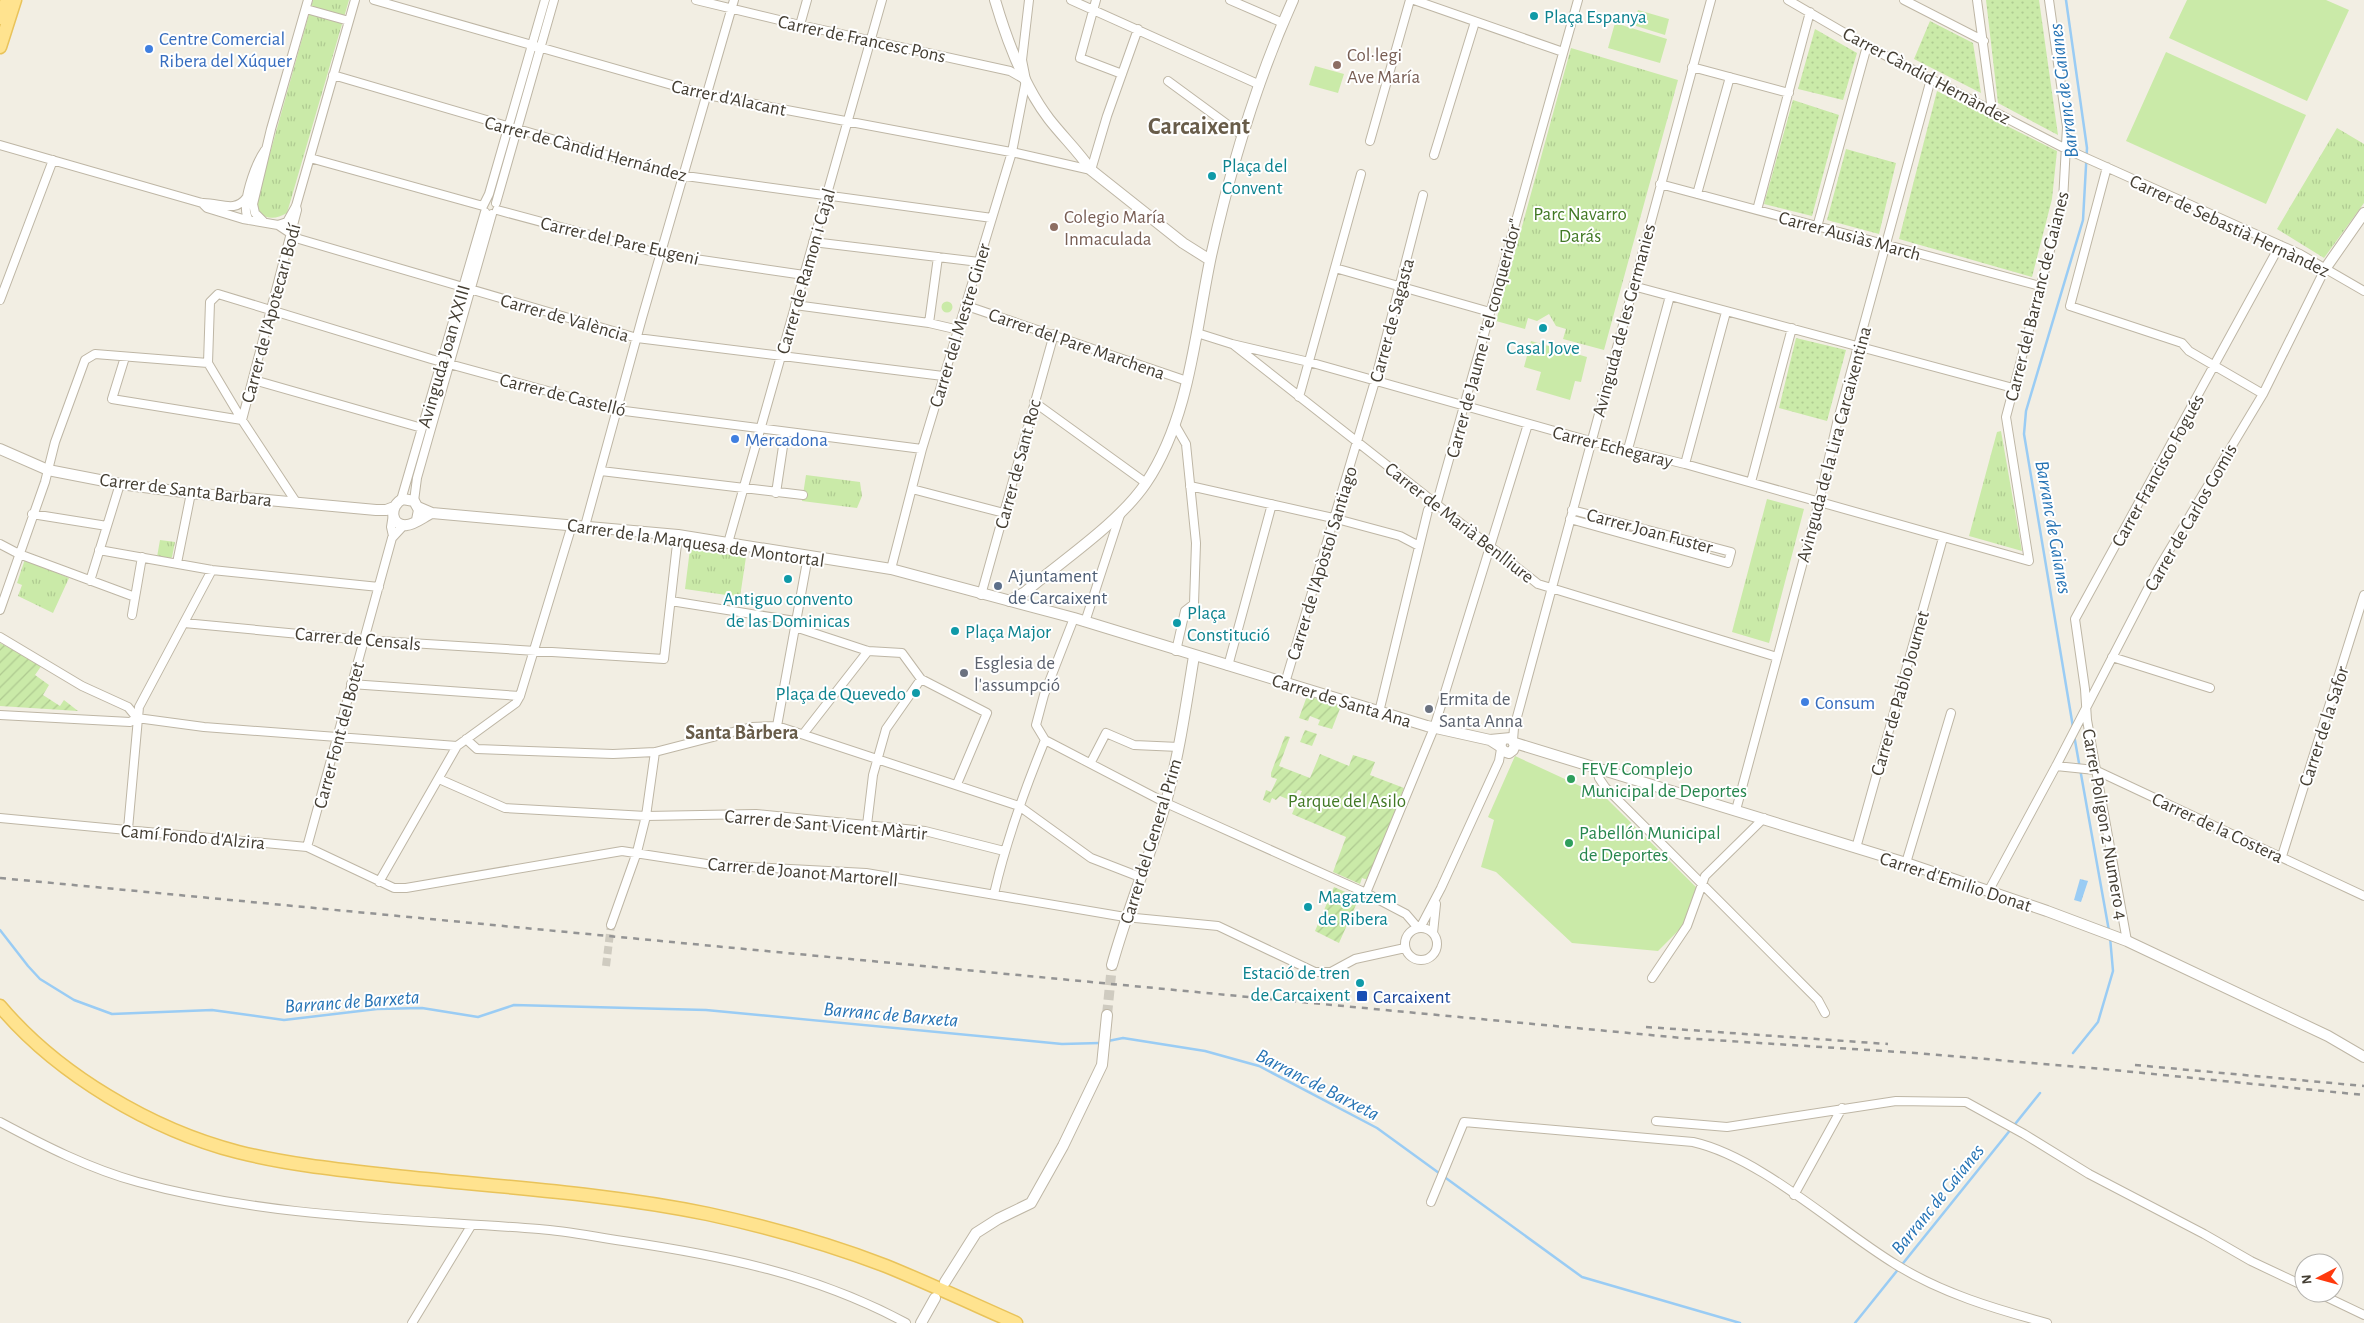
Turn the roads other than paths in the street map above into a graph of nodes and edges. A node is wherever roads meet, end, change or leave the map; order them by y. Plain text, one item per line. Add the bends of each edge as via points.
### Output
1 (7, 0) edge
2 (15, 0) edge
3 (308, 0) edge
4 (355, 0) edge
5 (374, 0) edge
6 (545, 0) edge
7 (554, 0) edge
8 (696, 0) edge
9 (734, 0) edge
10 (807, 0) edge
11 (882, 0) edge
12 (996, 0) edge
13 (1029, 0) edge
14 (1071, 0) edge
15 (1096, 0) edge
16 (1230, 0) edge
17 (1293, 0) edge
18 (1412, 0) edge
19 (1578, 0) edge
20 (1711, 0) edge
21 (1788, 0) edge
22 (1904, 0) edge
23 (1978, 0) edge
24 (2049, 0) edge
25 (306, 9) junction
26 (731, 10) junction
27 (1093, 10) junction
28 (1810, 12) junction
29 (0, 18) edge
30 (349, 21) junction
31 (1475, 22) junction
32 (1283, 23) junction
33 (800, 25) junction
34 (1138, 29) junction
35 (871, 40) junction
36 (1984, 40) junction
37 (1867, 46) junction
38 (0, 47) edge
39 (536, 47) junction
40 (1563, 52) junction
41 (1692, 67) junction
42 (1122, 74) junction
43 (333, 75) junction
44 (1730, 77) junction
45 (1931, 79) junction
46 (1026, 80) junction
47 (1168, 81) dead end
48 (1260, 85) junction
49 (1789, 93) junction
50 (707, 96) junction
51 (1992, 110) junction
52 (848, 122) junction
53 (513, 128) junction
54 (1243, 136) junction
55 (1370, 141) dead end
56 (0, 145) edge
57 (2066, 149) junction
58 (265, 150) junction
59 (1012, 152) junction
60 (1434, 155) dead end
61 (310, 158) junction
62 (53, 160) junction
63 (2107, 167) junction
64 (1090, 170) junction
65 (1361, 174) dead end
66 (683, 176) junction
67 (1660, 184) junction
68 (1697, 194) junction
69 (827, 195) junction
70 (1423, 196) dead end
71 (245, 199) junction
72 (202, 203) junction
73 (296, 206) junction
74 (490, 208) junction
75 (1757, 210) junction
76 (2364, 213) edge
77 (992, 218) junction
78 (249, 220) junction
79 (263, 221) junction
80 (278, 225) junction
81 (1817, 226) junction
82 (291, 232) junction
83 (813, 242) junction
84 (1885, 245) junction
85 (2280, 245) junction
86 (661, 254) junction
87 (938, 258) junction
88 (1210, 260) junction
89 (979, 262) junction
90 (1335, 268) junction
91 (2325, 269) junction
92 (804, 275) junction
93 (1633, 286) junction
94 (2040, 286) junction
95 (1401, 287) junction
96 (467, 289) junction
97 (2364, 291) edge
98 (1670, 296) junction
99 (0, 300) edge
100 (795, 305) junction
101 (966, 306) junction
102 (272, 311) junction
103 (1490, 312) junction
104 (1726, 312) junction
105 (929, 323) junction
106 (1792, 328) junction
107 (959, 330) junction
108 (1197, 333) junction
109 (1054, 334) junction
110 (637, 338) junction
111 (1232, 344) junction
112 (1858, 345) junction
113 (782, 356) junction
114 (125, 357) junction
115 (1309, 362) junction
116 (208, 363) junction
117 (445, 363) junction
118 (2215, 364) junction
119 (943, 376) junction
120 (254, 380) junction
121 (1187, 381) junction
122 (1375, 381) junction
123 (2013, 388) junction
124 (2263, 394) junction
125 (1299, 397) junction
126 (1034, 402) junction
127 (1464, 406) junction
128 (617, 410) junction
129 (242, 420) junction
130 (1528, 424) junction
131 (1175, 425) junction
132 (422, 428) junction
133 (761, 429) junction
134 (786, 433) junction
135 (1590, 441) junction
136 (1357, 444) junction
137 (922, 449) junction
138 (1628, 449) junction
139 (0, 450) edge
140 (1685, 464) junction
141 (48, 470) junction
142 (600, 471) junction
143 (1751, 482) junction
144 (1146, 483) junction
145 (120, 484) junction
146 (1190, 486) junction
147 (744, 489) junction
148 (912, 489) junction
149 (191, 493) junction
150 (776, 493) junction
151 (803, 495) dead end
152 (296, 502) junction
153 (1437, 502) junction
154 (1818, 502) junction
155 (416, 504) junction
156 (1272, 504) junction
157 (1572, 510) junction
158 (432, 513) junction
159 (1004, 513) junction
160 (32, 514) junction
161 (397, 514) junction
162 (1120, 515) junction
163 (1333, 518) junction
164 (1570, 519) junction
165 (417, 520) junction
166 (572, 525) junction
167 (107, 526) junction
168 (585, 526) junction
169 (678, 535) junction
170 (393, 536) junction
171 (1943, 538) junction
172 (728, 543) junction
173 (0, 544) edge
174 (1419, 546) junction
175 (1490, 547) junction
176 (99, 550) junction
177 (19, 554) junction
178 (808, 556) junction
179 (142, 557) junction
180 (2029, 561) joint
181 (178, 563) junction
182 (212, 570) junction
183 (890, 570) junction
184 (90, 581) junction
185 (379, 587) junction
186 (1553, 587) junction
187 (1025, 592) junction
188 (981, 595) junction
189 (2364, 595) edge
190 (135, 597) junction
191 (1007, 600) junction
192 (671, 601) junction
193 (1036, 608) junction
194 (0, 610) edge
195 (132, 615) dead end
196 (2361, 617) edge
197 (1074, 618) junction
198 (1085, 622) junction
199 (184, 623) junction
200 (795, 624) junction
201 (0, 637) edge
202 (363, 640) junction
203 (1176, 650) junction
204 (533, 651) junction
205 (868, 651) junction
206 (1194, 656) junction
207 (1777, 657) junction
208 (2112, 657) junction
209 (1228, 666) junction
210 (921, 679) junction
211 (1285, 683) junction
212 (351, 684) junction
213 (2210, 688) dead end
214 (520, 696) junction
215 (2087, 706) junction
216 (1379, 712) junction
217 (1951, 713) dead end
218 (0, 715) edge
219 (137, 718) junction
220 (777, 726) junction
221 (1434, 728) junction
222 (804, 733) junction
223 (337, 736) junction
224 (466, 739) junction
225 (1045, 740) junction
226 (1508, 745) junction
227 (457, 746) junction
228 (1179, 747) junction
229 (655, 752) junction
230 (878, 757) junction
231 (1091, 762) junction
232 (1596, 766) junction
233 (2056, 766) junction
234 (2092, 769) junction
235 (439, 779) junction
236 (957, 784) junction
237 (1166, 803) junction
238 (1019, 806) junction
239 (1736, 810) junction
240 (646, 816) junction
241 (0, 818) edge
242 (1764, 818) junction
243 (868, 825) junction
244 (128, 829) junction
245 (307, 847) junction
246 (1856, 848) junction
247 (1004, 851) junction
248 (638, 852) junction
249 (2282, 856) junction
250 (1906, 863) junction
251 (1140, 877) junction
252 (379, 882) junction
253 (1703, 884) junction
254 (1441, 888) junction
255 (1988, 892) junction
256 (1366, 893) junction
257 (994, 894) junction
258 (2364, 896) edge
259 (1125, 917) junction
260 (611, 925) tunnel mouth
261 (1419, 928) junction
262 (1433, 933) junction
263 (2127, 942) junction
264 (1405, 948) junction
265 (1112, 965) tunnel mouth
266 (1652, 978) dead end
267 (0, 1006) edge
268 (1825, 1013) dead end
269 (1107, 1015) tunnel mouth
270 (2364, 1057) edge
271 (1842, 1108) junction
272 (0, 1122) edge
273 (1656, 1122) dead end
274 (1794, 1195) junction
275 (1431, 1202) dead end
276 (472, 1226) junction
277 (2294, 1281) edge
278 (945, 1282) dead end
279 (935, 1298) dead end
280 (2339, 1303) edge
281 (2364, 1315) edge
282 (412, 1323) edge
283 (906, 1323) edge
284 (922, 1323) edge
285 (1016, 1323) edge
286 (2047, 1323) edge

1 - 29 main road
2 - 38 main road
3 - 25 street, Carrer de l'Apotecari Bodí
4 - 30 street, Carrer de l'Apotecari Bodí
5 - 39 street, Carrer d'Alacant
6 - 39 street, Avinguda Joan XXIII
7 - 39 street, Avinguda Joan XXIII
8 - 26 street, Carrer de Francesc Pons
9 - 26 street
10 - 33 street
11 - 35 street, Carrer de Ramon i Cajal
12 - 46 street via 1008,42
13 - 46 street, Carrer del Mestre Giner via 1022,60
14 - 27 street
15 - 27 street
16 - 32 street
17 - 32 street
18 - 31 street
18 - 55 street
19 - 40 street, Carrer de Jaume I "el conqueridor"
20 - 41 street, Avinguda de les Germanies
21 - 28 street, Carrer Càndid Hernàndez
22 - 36 street
23 - 36 street
24 - 57 street, Carrer del Barranc de Gaianes via 2067,127
25 - 30 street
25 - 58 street, Carrer de l'Apotecari Bodí
26 - 33 street, Carrer de Francesc Pons
26 - 50 street
27 - 34 street
27 - 42 street via 1080,58
28 - 37 street, Carrer Càndid Hernàndez
28 - 49 street
30 - 43 street, Carrer de l'Apotecari Bodí
31 - 40 street
31 - 60 street
32 - 48 street
33 - 35 street, Carrer de Francesc Pons
34 - 42 street
34 - 48 street
35 - 46 street, Carrer de Francesc Pons via 1010,71
35 - 52 street, Carrer de Ramon i Cajal
36 - 51 street
37 - 45 street, Carrer Càndid Hernàndez
37 - 81 street
39 - 50 street, Carrer d'Alacant
39 - 53 street, Avinguda Joan XXIII
40 - 103 street, Carrer de Jaume I "el conqueridor"
41 - 44 street
41 - 67 street, Avinguda de les Germanies
42 - 64 street
43 - 53 street, Carrer de Càndid Hernández
43 - 61 street, Carrer de l'Apotecari Bodí
44 - 49 street
44 - 68 street
45 - 51 street, Carrer Càndid Hernàndez
45 - 84 street, Avinguda de la Lira Carcaixentina
46 - 59 street, Carrer del Mestre Giner
46 - 64 street via 1048,118
47 - 54 street
48 - 54 street
49 - 75 street
50 - 52 street, Carrer d'Alacant
50 - 66 street
51 - 57 street, Carrer Càndid Hernàndez
52 - 59 street, Carrer d'Alacant
52 - 69 street, Carrer de Ramon i Cajal
53 - 66 street, Carrer de Càndid Hernández
53 - 74 street, Avinguda Joan XXIII
54 - 88 street
56 - 62 street
57 - 63 street, Carrer de Sebastià Hernàndez
57 - 94 street, Carrer del Barranc de Gaianes via 2063,201
58 - 71 street, Carrer de l'Apotecari Bodí
58 - 79 street, Carrer de l'Apotecari Bodí via 266,157 252,208
59 - 64 street, Carrer d'Alacant
59 - 77 street, Carrer del Mestre Giner
61 - 73 street, Carrer de l'Apotecari Bodí
61 - 74 street, Carrer del Pare Eugeni
62 - 72 street
62 - 99 street
63 - 85 street, Carrer de Sebastià Hernàndez
63 - 118 street via 2070,306 2182,343 2189,351
64 - 88 street via 1183,243
65 - 90 street
66 - 69 street, Carrer de Càndid Hernández
66 - 86 street
67 - 68 street, Carrer Ausiàs March
67 - 93 street, Avinguda de les Germanies
68 - 75 street, Carrer Ausiàs March
69 - 77 street, Carrer de Càndid Hernández
69 - 83 street, Carrer de Ramon i Cajal
70 - 95 street, Carrer de Sagasta
71 - 72 street via 227,208
71 - 78 street, Carrer de l'Apotecari Bodí
72 - 78 street, Carrer de València via 207,208
73 - 80 street, Carrer de l'Apotecari Bodí via 288,220
73 - 82 street, Carrer de l'Apotecari Bodí
74 - 86 street, Carrer del Pare Eugeni
74 - 96 street, Avinguda Joan XXIII
75 - 81 street, Carrer Ausiàs March
76 - 91 street
77 - 89 street, Carrer del Mestre Giner
78 - 79 street, Carrer de València
79 - 80 street, Carrer de València
80 - 82 street, Carrer de València
81 - 84 street, Carrer Ausiàs March
82 - 96 street, Carrer de València via 298,239
82 - 102 street, Carrer de l'Apotecari Bodí
83 - 87 street
83 - 92 street, Carrer de Ramon i Cajal
84 - 94 street, Carrer Ausiàs March
84 - 112 street, Avinguda de la Lira Carcaixentina
85 - 91 street, Carrer de Sebastià Hernàndez
85 - 118 street, Carrer Francisco Fogués
86 - 92 street, Carrer del Pare Eugeni
86 - 110 street
87 - 89 street
87 - 105 street, Carrer del Mestre Giner
88 - 108 street
89 - 101 street, Carrer del Mestre Giner
90 - 95 street
90 - 115 street
91 - 97 street, Carrer de Sebastià Hernàndez
91 - 124 street, Carrer de Carlos Gomis
92 - 100 street, Carrer de Ramon i Cajal
93 - 98 street
93 - 135 street, Avinguda de les Germanies
94 - 123 street, Carrer del Barranc de Gaianes
95 - 103 street
95 - 122 street, Carrer de Sagasta
96 - 110 street, Carrer de València
96 - 117 street, Avinguda Joan XXIII
98 - 104 street
98 - 138 street
100 - 105 street
100 - 113 street, Carrer de Ramon i Cajal
101 - 107 street, Carrer del Mestre Giner
101 - 109 street, Carrer del Pare Marchena
102 - 116 street, Carrer de Castelló via 218,294 214,296 210,302
102 - 117 street, Carrer de Castelló
102 - 120 street, Carrer de l'Apotecari Bodí
103 - 127 street, Carrer de Jaume I "el conqueridor"
104 - 106 street
104 - 140 street
105 - 107 street
106 - 112 street
106 - 143 street
107 - 119 street, Carrer del Mestre Giner
108 - 111 street, Carrer Echegaray
108 - 121 street
109 - 121 street, Carrer del Pare Marchena
109 - 126 street, Carrer de Sant Roc
110 - 113 street, Carrer de València
110 - 128 street
111 - 115 street, Carrer Echegaray
111 - 125 street, Carrer de Marià Benlliure
112 - 123 street
112 - 154 street, Avinguda de la Lira Carcaixentina
113 - 119 street, Carrer de València
113 - 133 street, Carrer de Ramon i Cajal
114 - 116 street
114 - 129 street via 112,399
114 - 141 street via 95,354 85,360
115 - 122 street, Carrer Echegaray
115 - 125 street
116 - 129 street
117 - 128 street, Carrer de Castelló
117 - 132 street, Avinguda Joan XXIII
117 - 155 street, Avinguda Joan XXIII via 417,478
118 - 124 street
118 - 215 street, Carrer Francisco Fogués via 2075,619
119 - 137 street, Carrer del Mestre Giner
120 - 129 street, Carrer de l'Apotecari Bodí
120 - 132 street
121 - 131 street
122 - 127 street, Carrer Echegaray
122 - 136 street, Carrer de Sagasta
123 - 180 street, Carrer del Barranc de Gaianes via 2006,416
124 - 208 street, Carrer de Carlos Gomis via 2158,569
125 - 136 street, Carrer de Marià Benlliure
126 - 144 street
126 - 159 street, Carrer de Sant Roc
127 - 130 street, Carrer Echegaray
127 - 153 street, Carrer de Jaume I "el conqueridor"
128 - 133 street, Carrer de Castelló
128 - 142 street
129 - 152 street
130 - 135 street, Carrer Echegaray
130 - 175 street
131 - 144 street
131 - 146 street via 1186,444
132 - 161 street, Avinguda Joan XXIII
133 - 134 street, Carrer de Castelló
133 - 147 street, Carrer de Ramon i Cajal
134 - 137 street, Carrer de Castelló
134 - 150 street
135 - 138 street, Carrer Echegaray
135 - 157 street, Avinguda de les Germanies
136 - 153 street, Carrer de Marià Benlliure
136 - 163 street, Carrer de l'Apòstol Santiago
137 - 148 street, Carrer del Mestre Giner
138 - 140 street, Carrer Echegaray
139 - 141 street, Carrer de Santa Barbara
140 - 143 street, Carrer Echegaray
141 - 145 street, Carrer de Santa Barbara
141 - 160 street
142 - 147 street
142 - 168 street
143 - 154 street, Carrer Echegaray
144 - 162 street
145 - 149 street, Carrer de Santa Barbara
145 - 167 street
146 - 156 street
146 - 203 street via 1196,543 1194,604 1185,612
147 - 150 street
147 - 172 street, Carrer de Ramon i Cajal
148 - 159 street
148 - 183 street, Carrer del Mestre Giner
149 - 152 street, Carrer de Santa Barbara
149 - 181 street
150 - 151 street
152 - 161 street, Carrer de Santa Barbara
153 - 174 street, Carrer de Jaume I "el conqueridor" via 1428,510
153 - 175 street, Carrer de Marià Benlliure
154 - 171 street, Carrer Echegaray
154 - 207 street, Avinguda de la Lira Carcaixentina
155 - 158 street, Carrer de la Marquesa de Montortal
155 - 161 street, Carrer de la Marquesa de Montortal
155 - 165 street
156 - 163 street
156 - 209 street
157 - 164 street, Avinguda de les Germanies
157 - 164 street, Carrer Joan Fuster via 1731,552 1728,563
158 - 165 street, Carrer de la Marquesa de Montortal
158 - 166 street, Carrer de la Marquesa de Montortal
159 - 188 street, Carrer de Sant Roc
160 - 167 street
160 - 177 street
161 - 165 street, Carrer de la Marquesa de Montortal via 412,524
161 - 170 street
161 - 170 street, Carrer Font del Botet via 391,527
162 - 187 street
162 - 198 street
163 - 174 street via 1400,536
163 - 211 street, Carrer de l'Apòstol Santiago
164 - 186 street, Avinguda de les Germanies
166 - 168 street, Carrer de la Marquesa de Montortal
166 - 204 street
167 - 176 street
168 - 169 street, Carrer de la Marquesa de Montortal
169 - 172 street, Carrer de la Marquesa de Montortal
169 - 192 street
170 - 185 street, Carrer Font del Botet
171 - 180 street, Carrer Echegaray
171 - 246 street, Carrer de Pablo Journet
172 - 178 street, Carrer de la Marquesa de Montortal
173 - 177 street
174 - 216 street, Carrer de Jaume I "el conqueridor"
175 - 186 street, Carrer de Marià Benlliure via 1538,584
175 - 221 street
176 - 179 street
176 - 184 street
177 - 184 street
177 - 194 street
178 - 183 street, Carrer de la Marquesa de Montortal
178 - 200 street
179 - 181 street
179 - 190 street
181 - 182 street
182 - 185 street
182 - 199 street
183 - 188 street, Carrer de la Marquesa de Montortal
184 - 190 street
185 - 202 street, Carrer Font del Botet
186 - 207 street, Carrer de Marià Benlliure
186 - 226 street, Avinguda de les Germanies
187 - 191 street
187 - 193 street via 1026,600
188 - 191 street
189 - 196 street, Carrer de la Safor
190 - 195 street
191 - 193 street, Carrer de Santa Ana
192 - 200 street
192 - 204 street, Carrer de Censals via 664,659
193 - 197 street, Carrer de Santa Ana
196 - 249 street, Carrer de la Safor
197 - 198 street, Carrer de Santa Ana
197 - 225 street via 1044,695 1036,725
198 - 203 street, Carrer de Santa Ana
199 - 202 street, Carrer de Censals
199 - 219 street via 139,706
200 - 205 street
200 - 220 street
201 - 219 street via 82,686 128,707
202 - 204 street, Carrer de Censals
202 - 212 street, Carrer Font del Botet
203 - 206 street, Carrer de Santa Ana
204 - 214 street
205 - 210 street via 902,653
205 - 222 street
206 - 209 street, Carrer de Santa Ana
206 - 228 street, Carrer del General Prim
207 - 239 street, Avinguda de la Lira Carcaixentina
208 - 213 street
208 - 215 street, Carrer de Carlos Gomis
209 - 211 street, Carrer de Santa Ana
210 - 230 street via 890,722
210 - 236 street via 986,713
211 - 216 street, Carrer de Santa Ana
212 - 214 street
212 - 223 street, Carrer Font del Botet
214 - 224 street via 516,703
215 - 233 street, Carrer de Carlos Gomis
215 - 234 street, Carrer Poligon 2 Numero 4
216 - 221 street, Carrer de Santa Ana
217 - 250 street
218 - 219 street via 130,722
219 - 223 street
219 - 244 street
220 - 222 street
220 - 229 street via 752,727
221 - 226 street, Carrer de Santa Ana
221 - 256 street
222 - 230 street
223 - 227 street
223 - 245 street, Carrer Font del Botet
224 - 227 street
224 - 229 street via 477,749 613,754
225 - 231 street
225 - 238 street
226 - 232 street, Carrer d'Emilio Donat
226 - 254 street, Avinguda de les Germanies
227 - 235 street
228 - 231 street via 1134,745 1106,734
228 - 237 street, Carrer del General Prim
229 - 240 street
230 - 236 street
230 - 243 street
231 - 237 street
232 - 239 street, Carrer d'Emilio Donat
232 - 253 street via 1605,787
233 - 234 street, Carrer de la Costera
233 - 255 street, Carrer de Carlos Gomis
234 - 249 street, Carrer de la Costera
234 - 263 street, Carrer Poligon 2 Numero 4
235 - 240 street, Carrer de Sant Vicent Màrtir via 505,808
235 - 252 street
236 - 238 street
237 - 251 street, Carrer del General Prim
237 - 256 street
238 - 247 street
238 - 251 street via 1091,858
239 - 242 street, Carrer d'Emilio Donat
240 - 243 street, Carrer de Sant Vicent Màrtir via 756,814
240 - 248 street
241 - 244 street, Camí Fondo d'Alzira
242 - 246 street, Carrer d'Emilio Donat
242 - 253 street via 1705,876
243 - 247 street, Carrer de Sant Vicent Màrtir via 925,831
244 - 245 street, Camí Fondo d'Alzira
245 - 252 street, Camí Fondo d'Alzira
246 - 250 street, Carrer d'Emilio Donat
247 - 257 street
248 - 252 street, Carrer de Joanot Martorell via 622,851 406,888 394,888
248 - 257 street, Carrer de Joanot Martorell via 714,865 866,872
248 - 260 street
249 - 258 street, Carrer de la Costera
250 - 255 street, Carrer d'Emilio Donat
251 - 259 street, Carrer del General Prim
253 - 266 street via 1687,926
253 - 268 street via 1818,1000
254 - 261 street
254 - 262 street
255 - 263 street, Carrer d'Emilio Donat
256 - 261 street via 1406,914
257 - 259 street, Carrer de Joanot Martorell
259 - 264 street, Carrer de Joanot Martorell via 1218,926 1316,972 1331,972 1355,959
259 - 265 street, Carrer del General Prim
261 - 262 street
261 - 264 street via 1409,933
262 - 264 street via 1437,943 1430,958 1415,959
263 - 270 street, Carrer d'Emilio Donat via 2328,1036
267 - 285 main road via 60,1063 115,1100 171,1129 236,1152 306,1166 599,1198 706,1214 790,1234 885,1266
269 - 278 street via 1102,1065 1031,1203 976,1233
271 - 273 street via 1727,1127
271 - 274 street
271 - 277 street via 1896,1101 1966,1102 2088,1174 2251,1262
272 - 276 street via 68,1156 135,1181 197,1196 266,1208
274 - 275 street via 1713,1147 1693,1142 1464,1122
274 - 286 street via 1904,1270 1944,1290
276 - 282 street
276 - 283 street via 541,1229 711,1254 779,1271 868,1303
279 - 284 street
280 - 281 street

